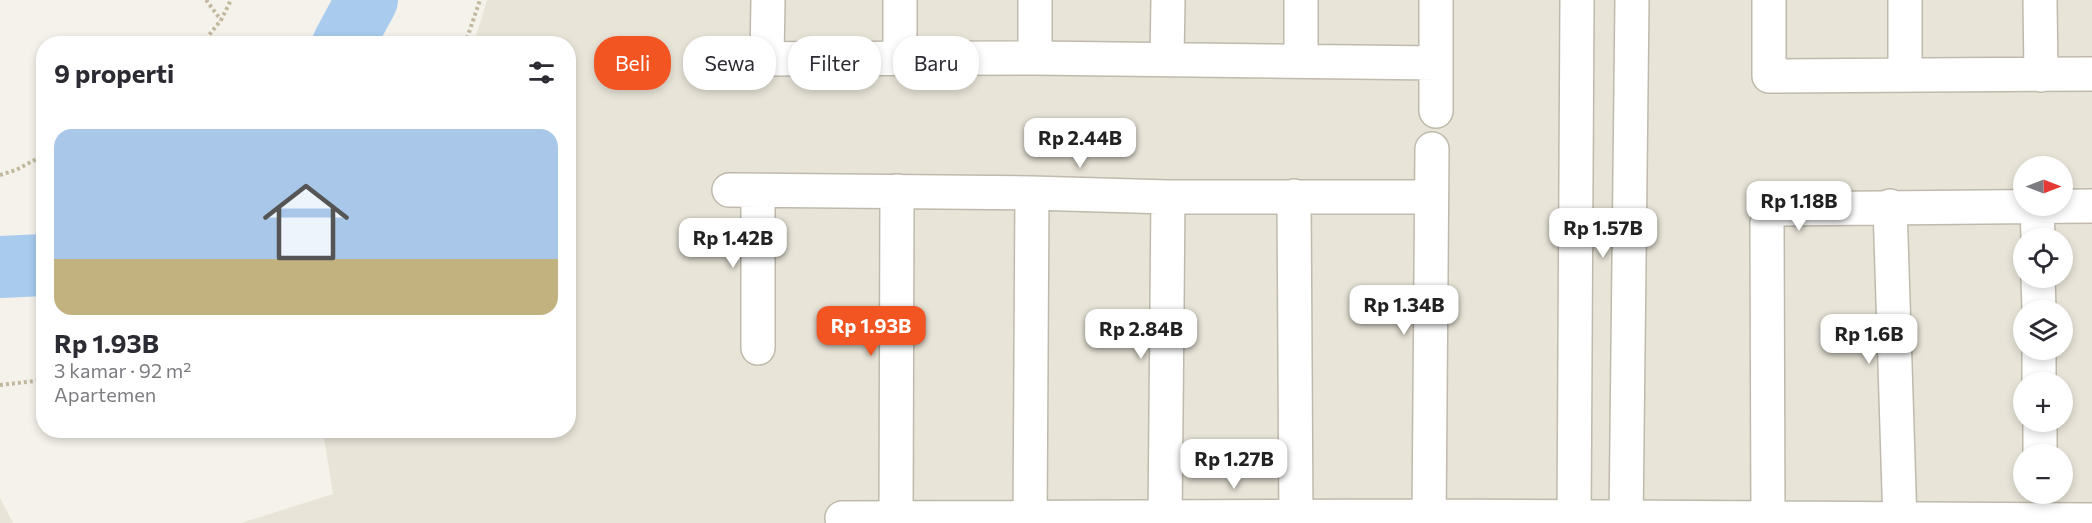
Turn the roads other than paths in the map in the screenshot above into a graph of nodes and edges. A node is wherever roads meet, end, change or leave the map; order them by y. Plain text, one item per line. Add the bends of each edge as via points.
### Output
1 (768, 0) edge
2 (900, 0) edge
3 (1035, 0) edge
4 (1168, 0) edge
5 (1301, 0) edge
6 (1436, 0) edge
7 (1577, 0) edge
8 (1632, 0) edge
9 (1769, 0) edge
10 (1905, 0) edge
11 (2040, 0) edge
12 (767, 36) edge
13 (900, 36) edge
14 (893, 57) edge
15 (776, 58) edge
16 (979, 58) edge
17 (1035, 58) junction
18 (1167, 59) junction
19 (1301, 59) junction
20 (1436, 63) junction
21 (2092, 74) edge
22 (1905, 75) junction
23 (2041, 75) junction
24 (1436, 111) dead end
25 (1432, 149) dead end
26 (897, 191) junction
27 (1032, 193) junction
28 (1294, 195) junction
29 (1168, 197) junction
30 (1430, 197) junction
31 (1890, 206) junction
32 (2013, 206) edge
33 (2073, 206) edge
34 (2092, 206) edge
35 (758, 348) dead end
36 (2041, 512) edge
37 (842, 518) dead end
38 (1296, 519) edge
39 (1429, 519) edge
40 (896, 520) edge
41 (1030, 520) edge
42 (1165, 520) edge
43 (1574, 520) edge
44 (2092, 520) edge
45 (1626, 521) edge
46 (1768, 521) edge
47 (1900, 521) edge

1 - 12 street
2 - 13 street
3 - 17 street
4 - 18 street
5 - 19 street
6 - 20 street
7 - 43 street
8 - 45 street
9 - 22 street via 1770,76
10 - 22 street
11 - 23 street
14 - 15 street
16 - 17 street
17 - 18 street
18 - 19 street
19 - 20 street
20 - 24 street
21 - 23 street
22 - 23 street
25 - 30 street
26 - 27 street
26 - 35 street via 744,190
26 - 40 street
27 - 29 street
27 - 41 street
28 - 29 street
28 - 30 street
28 - 38 street
29 - 42 street
30 - 39 street
31 - 32 street
31 - 46 street via 1773,209 1767,223
31 - 47 street
33 - 34 street
36 - 44 street
36 - 47 street
37 - 40 street
38 - 39 street
38 - 42 street
39 - 43 street
40 - 41 street
41 - 42 street
43 - 45 street
45 - 46 street
46 - 47 street

